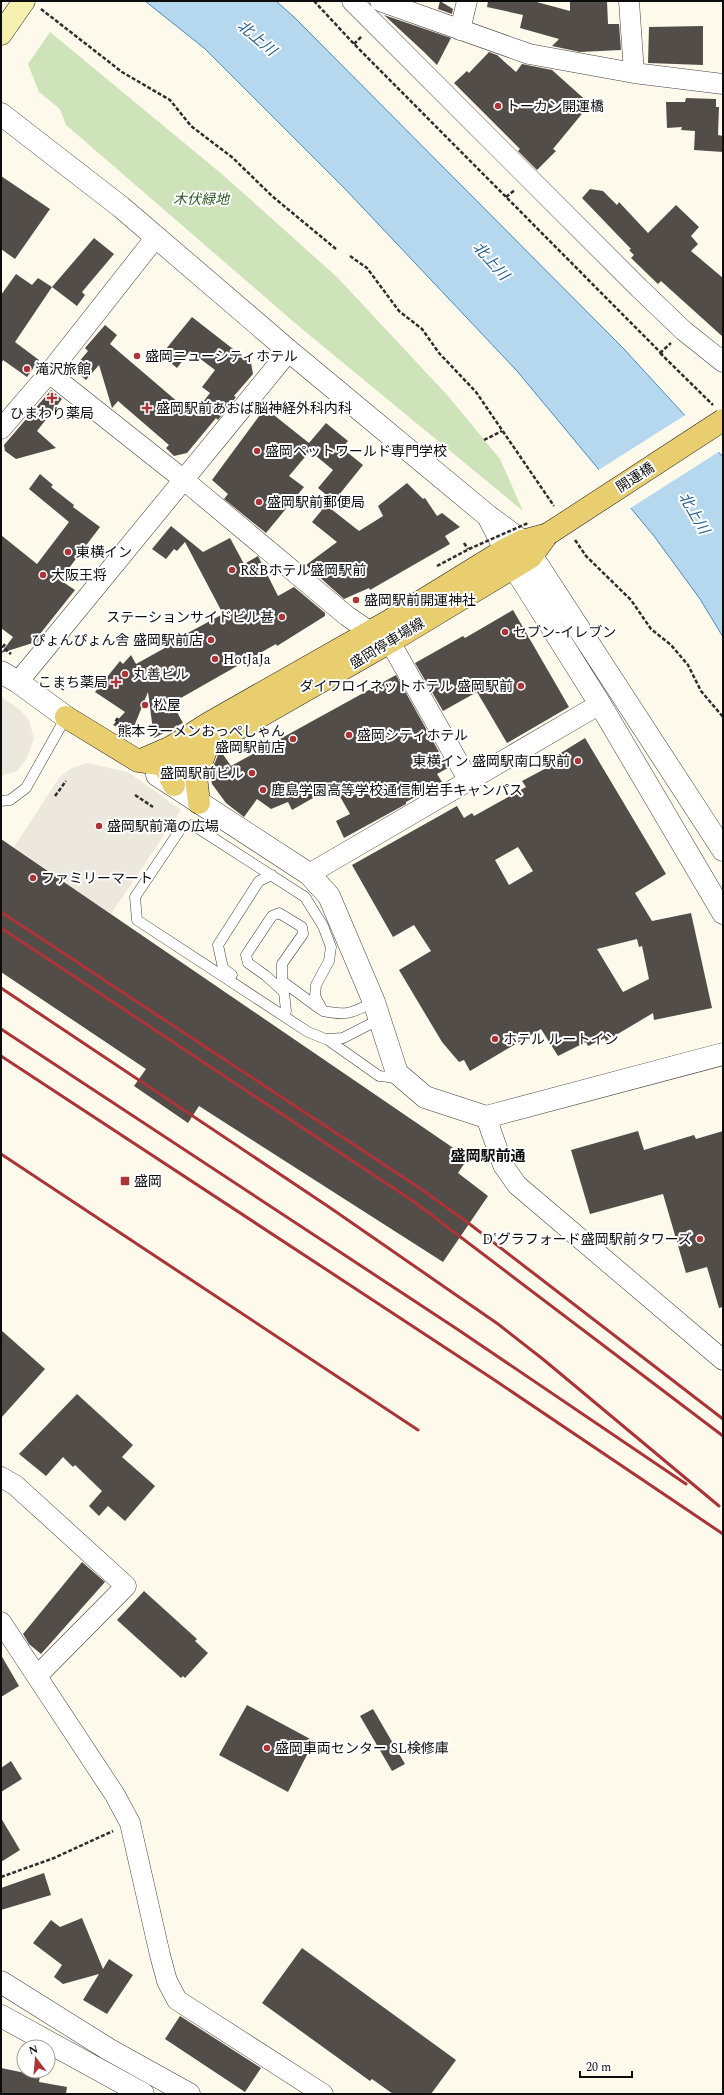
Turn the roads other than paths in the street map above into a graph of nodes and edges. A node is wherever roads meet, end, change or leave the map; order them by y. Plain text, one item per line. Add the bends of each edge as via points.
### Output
1 (352, 1) edge
2 (380, 1) edge
3 (467, 1) edge
4 (629, 1) edge
5 (25, 7) edge
6 (460, 30) junction
7 (1, 34) edge
8 (634, 73) junction
9 (723, 84) edge
10 (1, 114) edge
11 (156, 237) junction
12 (289, 351) junction
13 (723, 362) edge
14 (49, 373) junction
15 (718, 412) edge
16 (3, 422) edge
17 (184, 480) junction
18 (548, 534) joint
19 (520, 548) junction
20 (369, 631) junction
21 (390, 642) junction
22 (11, 670) edge
23 (600, 704) junction
24 (66, 717) junction
25 (207, 748) junction
26 (167, 756) junction
27 (138, 761) junction
28 (469, 781) junction
29 (174, 785) junction
30 (1, 801) edge
31 (198, 803) junction
32 (723, 850) edge
33 (309, 874) junction
34 (272, 875) junction
35 (723, 913) edge
36 (286, 1011) junction
37 (323, 1011) junction
38 (376, 1011) junction
39 (328, 1040) junction
40 (723, 1054) edge
41 (403, 1078) junction
42 (486, 1117) junction
43 (723, 1360) edge
44 (1, 1477) edge
45 (1, 1622) edge
46 (37, 1676) junction
47 (1, 1982) edge
48 (1, 2016) edge
49 (179, 2092) edge
50 (143, 2094) edge
51 (324, 2094) edge

1 - 13 street via 639,288 684,331
2 - 6 street
3 - 6 street
4 - 8 street
5 - 7 main road
6 - 8 street via 529,54
8 - 9 street
10 - 11 street
11 - 12 street
11 - 14 street
12 - 17 street
12 - 19 street via 488,516
14 - 16 street
14 - 17 street
15 - 18 main road, 開運橋, bridge
17 - 20 street via 347,616
17 - 22 street
18 - 19 main road, 盛岡停車場線
19 - 20 main road, 盛岡停車場線
19 - 21 main road, 盛岡停車場線
19 - 23 street
19 - 32 street via 653,740
20 - 26 main road, 盛岡停車場線 via 209,723
21 - 25 main road, 盛岡停車場線
21 - 28 street
22 - 24 street
23 - 28 street
23 - 35 street
24 - 27 main road
24 - 30 lane via 26,788 10,800
25 - 26 main road, 盛岡停車場線 via 182,761
25 - 31 main road via 196,776
26 - 27 main road, 盛岡停車場線
26 - 29 main road
27 - 29 street
28 - 33 street
29 - 31 street
31 - 33 street
33 - 38 street via 329,896
34 - 36 lane via 259,881 218,945 222,968
34 - 37 lane via 305,897 324,926 331,947 329,961 316,985 315,996
34 - 39 lane via 193,825 182,827 135,897 137,920 308,1032
36 - 37 lane via 284,992 248,963 246,955 272,916 279,913 302,927 303,934 282,964 282,982
36 - 39 lane
37 - 38 lane via 342,1015 356,1011
38 - 39 lane via 343,1038
38 - 41 street via 397,1073
39 - 41 lane via 379,1076
40 - 42 street
41 - 42 street via 425,1097
42 - 43 street via 503,1165 517,1185
44 - 46 street via 16,1485 126,1586
45 - 46 street
46 - 51 street via 115,1795 130,1823 160,1955 167,1981 177,2000
47 - 49 street
48 - 50 street

